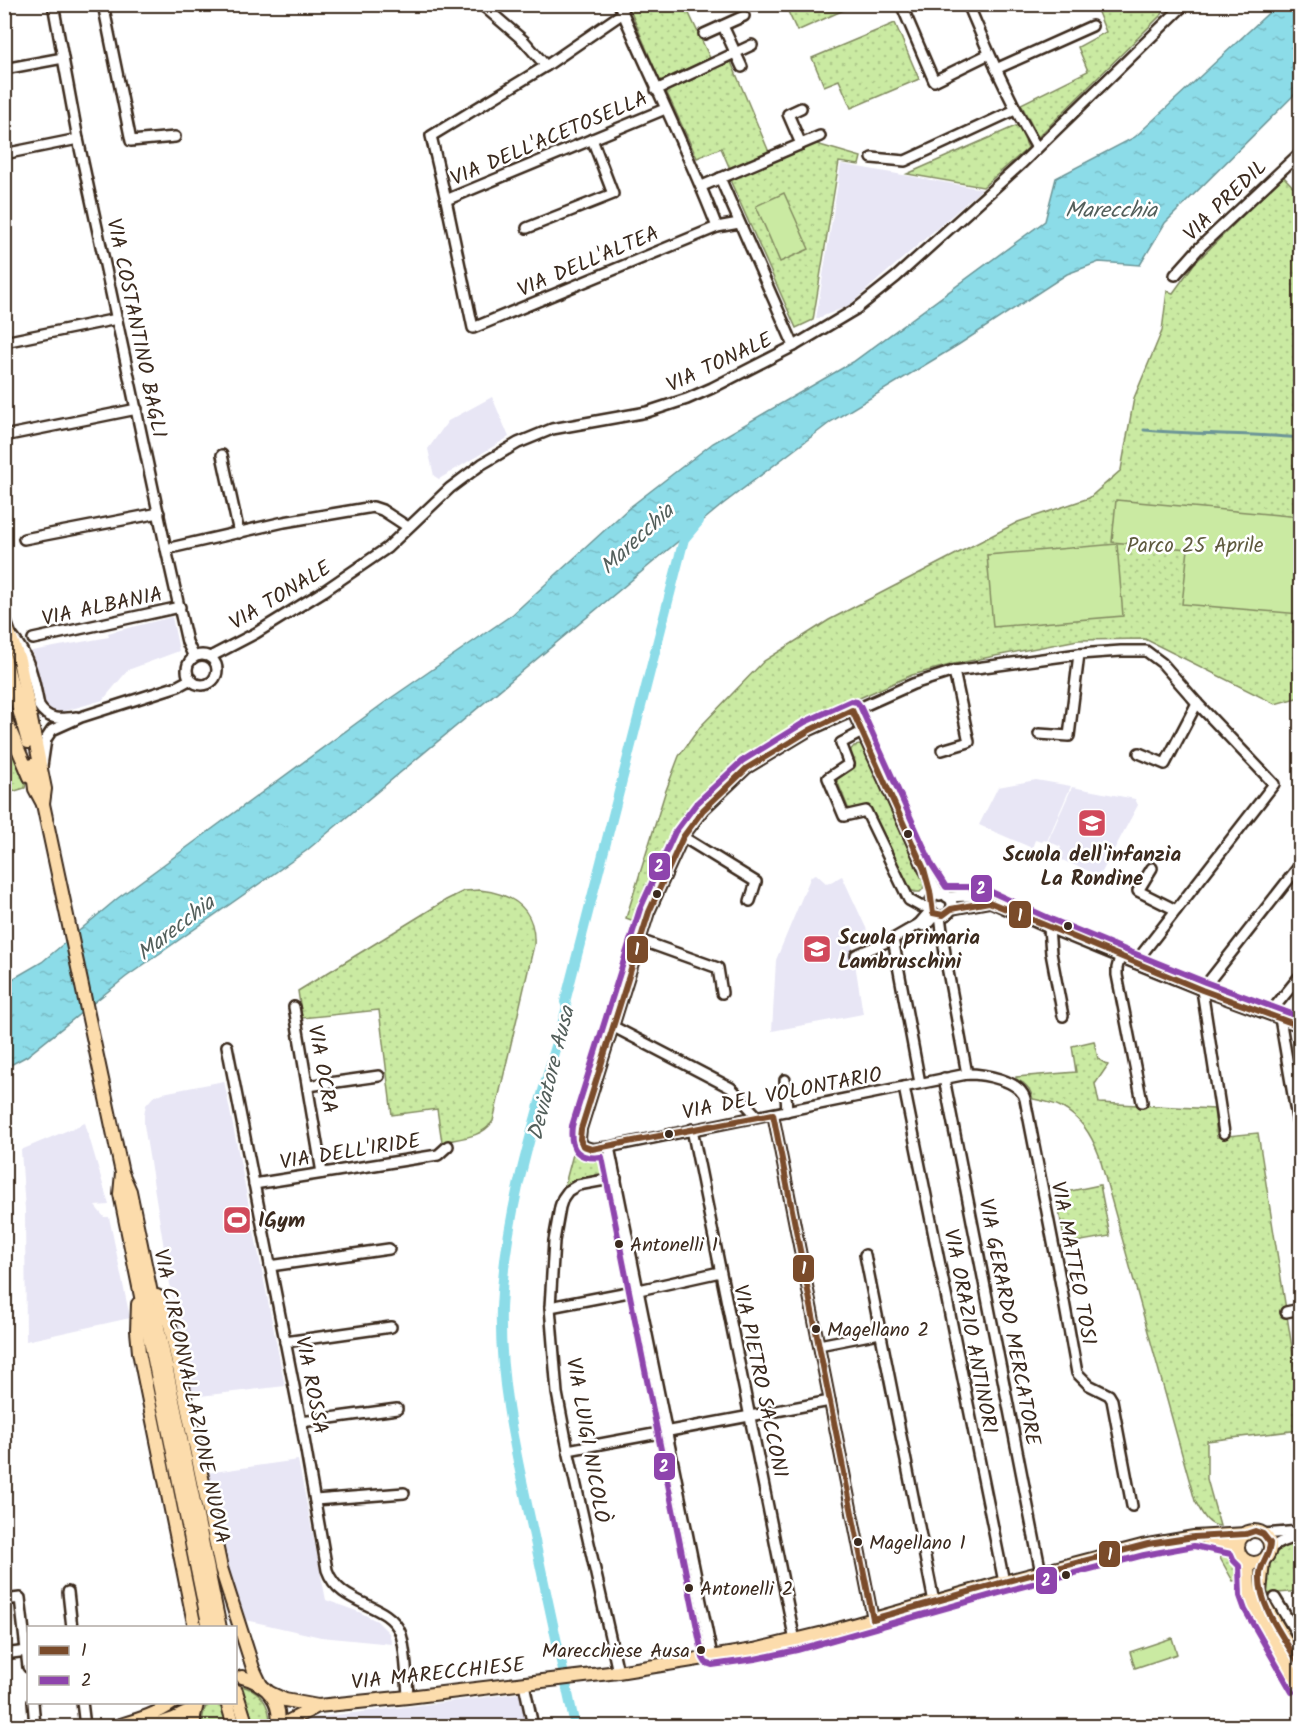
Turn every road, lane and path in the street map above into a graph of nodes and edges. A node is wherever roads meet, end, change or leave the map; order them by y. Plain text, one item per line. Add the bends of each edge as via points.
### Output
1 (53, 4) edge
2 (103, 4) edge
3 (481, 4) edge
4 (901, 4) edge
5 (968, 4) edge
6 (1185, 4) edge
7 (621, 9) edge
8 (744, 16) dead end
9 (723, 26) junction
10 (1092, 26) dead end
11 (704, 34) dead end
12 (752, 45) dead end
13 (735, 53) junction
14 (989, 54) junction
15 (63, 58) junction
16 (546, 66) junction
17 (742, 68) dead end
18 (4, 69) edge
19 (996, 69) junction
20 (656, 90) junction
21 (801, 108) dead end
22 (665, 109) junction
23 (1015, 110) junction
24 (820, 136) dead end
25 (175, 137) dead end
26 (78, 139) junction
27 (592, 139) junction
28 (801, 144) junction
29 (1037, 148) junction
30 (1300, 153) edge
31 (4, 154) edge
32 (873, 158) dead end
33 (720, 178) junction
34 (702, 186) junction
35 (446, 200) junction
36 (739, 223) junction
37 (717, 227) junction
38 (527, 228) dead end
39 (1175, 275) dead end
40 (117, 319) junction
41 (4, 342) edge
42 (794, 346) junction
43 (137, 409) junction
44 (4, 436) edge
45 (222, 455) dead end
46 (159, 513) junction
47 (408, 527) junction
48 (239, 533) junction
49 (24, 539) dead end
50 (166, 549) junction
51 (180, 608) junction
52 (4, 619) edge
53 (10, 635) junction
54 (33, 639) dead end
55 (1078, 654) junction
56 (4, 656) edge
57 (194, 657) junction
58 (210, 657) junction
59 (954, 671) junction
60 (191, 679) junction
61 (1197, 703) junction
62 (852, 710) junction
63 (4, 716) edge
64 (81, 717) junction
65 (862, 732) junction
66 (1040, 734) dead end
67 (942, 750) dead end
68 (1139, 753) dead end
69 (41, 771) junction
70 (35, 789) junction
71 (44, 804) junction
72 (683, 837) junction
73 (1300, 865) edge
74 (1152, 868) dead end
75 (750, 901) dead end
76 (989, 902) junction
77 (937, 905) junction
78 (1176, 910) junction
79 (1049, 928) junction
80 (893, 939) junction
81 (640, 940) junction
82 (856, 955) dead end
83 (1120, 957) junction
84 (1135, 963) junction
85 (1300, 976) edge
86 (1202, 990) junction
87 (722, 993) dead end
88 (294, 1007) dead end
89 (1269, 1014) junction
90 (1063, 1016) dead end
91 (1280, 1018) junction
92 (612, 1026) junction
93 (1300, 1026) edge
94 (227, 1046) dead end
95 (967, 1074) junction
96 (379, 1076) dead end
97 (944, 1078) junction
98 (785, 1080) dead end
99 (921, 1083) junction
100 (308, 1086) junction
101 (904, 1087) junction
102 (1142, 1102) dead end
103 (787, 1111) junction
104 (773, 1114) junction
105 (757, 1116) junction
106 (692, 1129) junction
107 (1224, 1133) dead end
108 (1300, 1136) edge
109 (448, 1146) dead end
110 (609, 1147) junction
111 (322, 1173) junction
112 (616, 1178) junction
113 (254, 1184) junction
114 (389, 1249) dead end
115 (865, 1255) dead end
116 (270, 1266) junction
117 (720, 1272) junction
118 (145, 1288) junction
119 (639, 1290) junction
120 (550, 1307) junction
121 (1300, 1309) edge
122 (1286, 1311) dead end
123 (391, 1327) dead end
124 (880, 1333) junction
125 (285, 1342) junction
126 (819, 1345) junction
127 (830, 1401) junction
128 (397, 1409) dead end
129 (751, 1415) junction
130 (301, 1422) junction
131 (665, 1432) junction
132 (568, 1450) junction
133 (184, 1482) junction
134 (404, 1493) dead end
135 (315, 1500) junction
136 (1132, 1506) dead end
137 (1300, 1533) edge
138 (1246, 1534) junction
139 (1263, 1534) junction
140 (1194, 1537) junction
141 (1238, 1547) junction
142 (1270, 1548) junction
143 (181, 1557) junction
144 (1263, 1561) junction
145 (1248, 1562) junction
146 (1041, 1573) junction
147 (1004, 1582) junction
148 (68, 1592) dead end
149 (1275, 1598) dead end
150 (4, 1599) edge
151 (934, 1602) junction
152 (873, 1619) junction
153 (72, 1626) edge
154 (189, 1626) edge
155 (195, 1626) edge
156 (208, 1626) edge
157 (220, 1626) edge
158 (1300, 1639) edge
159 (795, 1641) junction
160 (27, 1651) joint
161 (4, 1654) edge
162 (712, 1656) junction
163 (1300, 1665) edge
164 (618, 1672) junction
165 (242, 1677) dead end
166 (524, 1684) junction
167 (1300, 1687) edge
168 (266, 1689) junction
169 (237, 1694) edge
170 (408, 1697) junction
171 (33, 1704) edge
172 (82, 1704) edge
173 (172, 1704) edge
174 (228, 1704) edge
175 (196, 1706) edge
176 (318, 1706) junction
177 (35, 1726) edge
178 (85, 1726) edge
179 (117, 1726) edge
180 (153, 1726) edge
181 (194, 1726) edge
182 (234, 1726) edge
183 (247, 1726) edge
184 (280, 1726) edge
185 (533, 1726) edge

1 - 15 street, VIA COSTANTINO BAGLI
2 - 25 street via 131,141
3 - 16 street via 524,40
4 - 14 street via 934,81
5 - 14 street
6 - 29 street, VIA TONALE
7 - 16 street
7 - 20 street
8 - 9 street
9 - 11 street
9 - 13 street
10 - 19 street
12 - 13 street
13 - 17 street
13 - 20 street
14 - 19 street
15 - 18 street
15 - 26 street, VIA COSTANTINO BAGLI
16 - 35 street via 431,136
19 - 23 street
20 - 22 street
21 - 28 street via 788,114
22 - 27 street, VIA DELL'ACETOSELLA
22 - 34 street
23 - 29 street
23 - 32 street via 905,161
24 - 28 street
26 - 31 street
26 - 40 street, VIA COSTANTINO BAGLI
27 - 35 street, VIA DELL'ACETOSELLA
27 - 38 street via 613,194
28 - 33 street
29 - 42 street, VIA TONALE via 896,277 856,309
30 - 39 street, VIA PREDIL
33 - 34 street
33 - 36 street
34 - 37 street
35 - 37 street, VIA DELL'ALTEA via 473,328
36 - 37 street, VIA DELL'ALTEA
36 - 42 street
40 - 41 street
40 - 43 street, VIA COSTANTINO BAGLI
42 - 47 street, VIA TONALE via 687,399 647,412 552,429 527,439 450,488
43 - 44 street
43 - 46 street, VIA COSTANTINO BAGLI
45 - 48 street
46 - 49 street
46 - 50 street, VIA COSTANTINO BAGLI
47 - 48 street via 373,507
47 - 58 street, VIA TONALE via 387,548 324,591
48 - 50 street
50 - 51 street, VIA COSTANTINO BAGLI
51 - 54 street, VIA ALBANIA
51 - 57 street, VIA COSTANTINO BAGLI
52 - 53 main road, VIA CIRCONVALLAZIONE NUOVA
53 - 64 street via 22,647 43,712 54,718
53 - 69 main road, VIA CIRCONVALLAZIONE NUOVA via 19,660
55 - 59 street
55 - 61 street via 1146,651 1162,663
55 - 66 street via 1069,736
56 - 70 main road, VIA CIRCONVALLAZIONE NUOVA via 29,746
57 - 58 street
57 - 60 street via 188,668
58 - 60 street via 216,664 215,677 204,684
59 - 62 street
59 - 67 street via 969,742
60 - 64 street
61 - 68 street via 1165,764
61 - 78 street via 1274,784
62 - 65 street
62 - 72 street via 747,768 703,810
63 - 70 main road
64 - 69 street via 48,734
65 - 77 street
65 - 77 street via 841,743 849,765 828,778 844,816 866,811 909,900 920,906
69 - 71 main road, VIA CIRCONVALLAZIONE NUOVA
70 - 71 main road, VIA CIRCONVALLAZIONE NUOVA
71 - 118 main road, VIA CIRCONVALLAZIONE NUOVA via 122,1173 130,1191
72 - 75 street via 756,882
72 - 81 street
73 - 86 street
74 - 78 street via 1138,891
76 - 77 street via 973,896
76 - 77 street via 951,909 946,914
76 - 79 street
77 - 80 street via 919,924
77 - 95 street
78 - 84 street
79 - 83 street
79 - 90 street
80 - 82 street
80 - 99 street
81 - 87 street via 718,968
81 - 92 street
83 - 84 street
83 - 102 street via 1117,975
84 - 86 street
85 - 89 street
86 - 89 street
86 - 107 street
88 - 100 street, VIA OCRA
89 - 91 street
91 - 93 street
91 - 108 street
92 - 105 street via 731,1088
92 - 110 street, VIA DEL VOLONTARIO via 580,1138 583,1146 592,1149
94 - 113 street, VIA ROSSA
95 - 97 street, VIA MATTEO TOSI
95 - 136 street, VIA MATTEO TOSI via 1006,1082 1024,1094 1077,1373 1112,1400
96 - 100 street
97 - 99 street, VIA DEL VOLONTARIO
97 - 146 street, VIA GERARDO MERCATORE
98 - 103 street
99 - 101 street, VIA DEL VOLONTARIO
100 - 111 street, VIA OCRA
101 - 103 street, VIA DEL VOLONTARIO
101 - 147 street, VIA ORAZIO ANTINORI
103 - 104 street, VIA DEL VOLONTARIO
104 - 105 street, VIA DEL VOLONTARIO
104 - 126 street
105 - 106 street, VIA DEL VOLONTARIO
106 - 110 street, VIA DEL VOLONTARIO
106 - 117 street, VIA PIETRO SACCONI
109 - 111 street, VIA DELL'IRIDE via 438,1155
110 - 112 street
111 - 113 street, VIA DELL'IRIDE
112 - 119 street
112 - 120 street, VIA LUIGI NICOLÒ via 578,1185 563,1198 554,1241
113 - 116 street, VIA ROSSA
114 - 116 street
115 - 124 street
116 - 125 street, VIA ROSSA
117 - 119 street
117 - 129 street, VIA PIETRO SACCONI
118 - 133 main road, VIA CIRCONVALLAZIONE NUOVA
118 - 143 main road via 136,1330
118 - 168 main road via 161,1304 170,1325 221,1568 253,1668
119 - 120 street
119 - 131 street
120 - 132 street, VIA LUIGI NICOLÒ via 557,1393
121 - 122 street
123 - 125 street
124 - 126 street
124 - 151 street
125 - 130 street, VIA ROSSA
126 - 127 street
127 - 129 street
127 - 152 street
128 - 130 street
129 - 131 street
129 - 159 street, VIA PIETRO SACCONI
130 - 135 street, VIA ROSSA
131 - 132 street
131 - 162 street
132 - 164 street, VIA LUIGI NICOLÒ
133 - 156 main road, VIA CIRCONVALLAZIONE NUOVA
133 - 157 main road, VIA CIRCONVALLAZIONE NUOVA
134 - 135 street
135 - 170 street, VIA ROSSA via 330,1579 344,1593 393,1622 402,1643
137 - 139 street
137 - 142 street
138 - 139 main road
138 - 140 main road, VIA MARECCHIESE
138 - 141 main road
139 - 142 main road
140 - 141 main road, VIA MARECCHIESE
140 - 146 main road, VIA MARECCHIESE via 1142,1546
141 - 145 main road via 1241,1557
142 - 144 main road
143 - 154 main road
143 - 155 main road
144 - 145 main road
144 - 163 main road via 1260,1593
145 - 167 main road via 1253,1606
146 - 147 main road, VIA MARECCHIESE
147 - 151 main road, VIA MARECCHIESE
148 - 153 street
149 - 158 street
150 - 160 street via 20,1598
151 - 152 main road, VIA MARECCHIESE
152 - 159 main road, VIA MARECCHIESE
159 - 162 main road, VIA MARECCHIESE
160 - 161 street
162 - 164 main road, VIA MARECCHIESE
164 - 166 main road, VIA MARECCHIESE
165 - 168 main road, VIA MARECCHIESE
166 - 170 main road, VIA MARECCHIESE
166 - 185 street
168 - 176 main road, VIA MARECCHIESE via 285,1700
168 - 184 main road via 276,1702
169 - 183 main road
170 - 176 main road, VIA MARECCHIESE
171 - 177 street
172 - 178 street
173 - 179 main road via 145,1718
174 - 182 main road
175 - 180 main road
175 - 181 main road
176 - 184 main road, VIA MARECCHIESE

